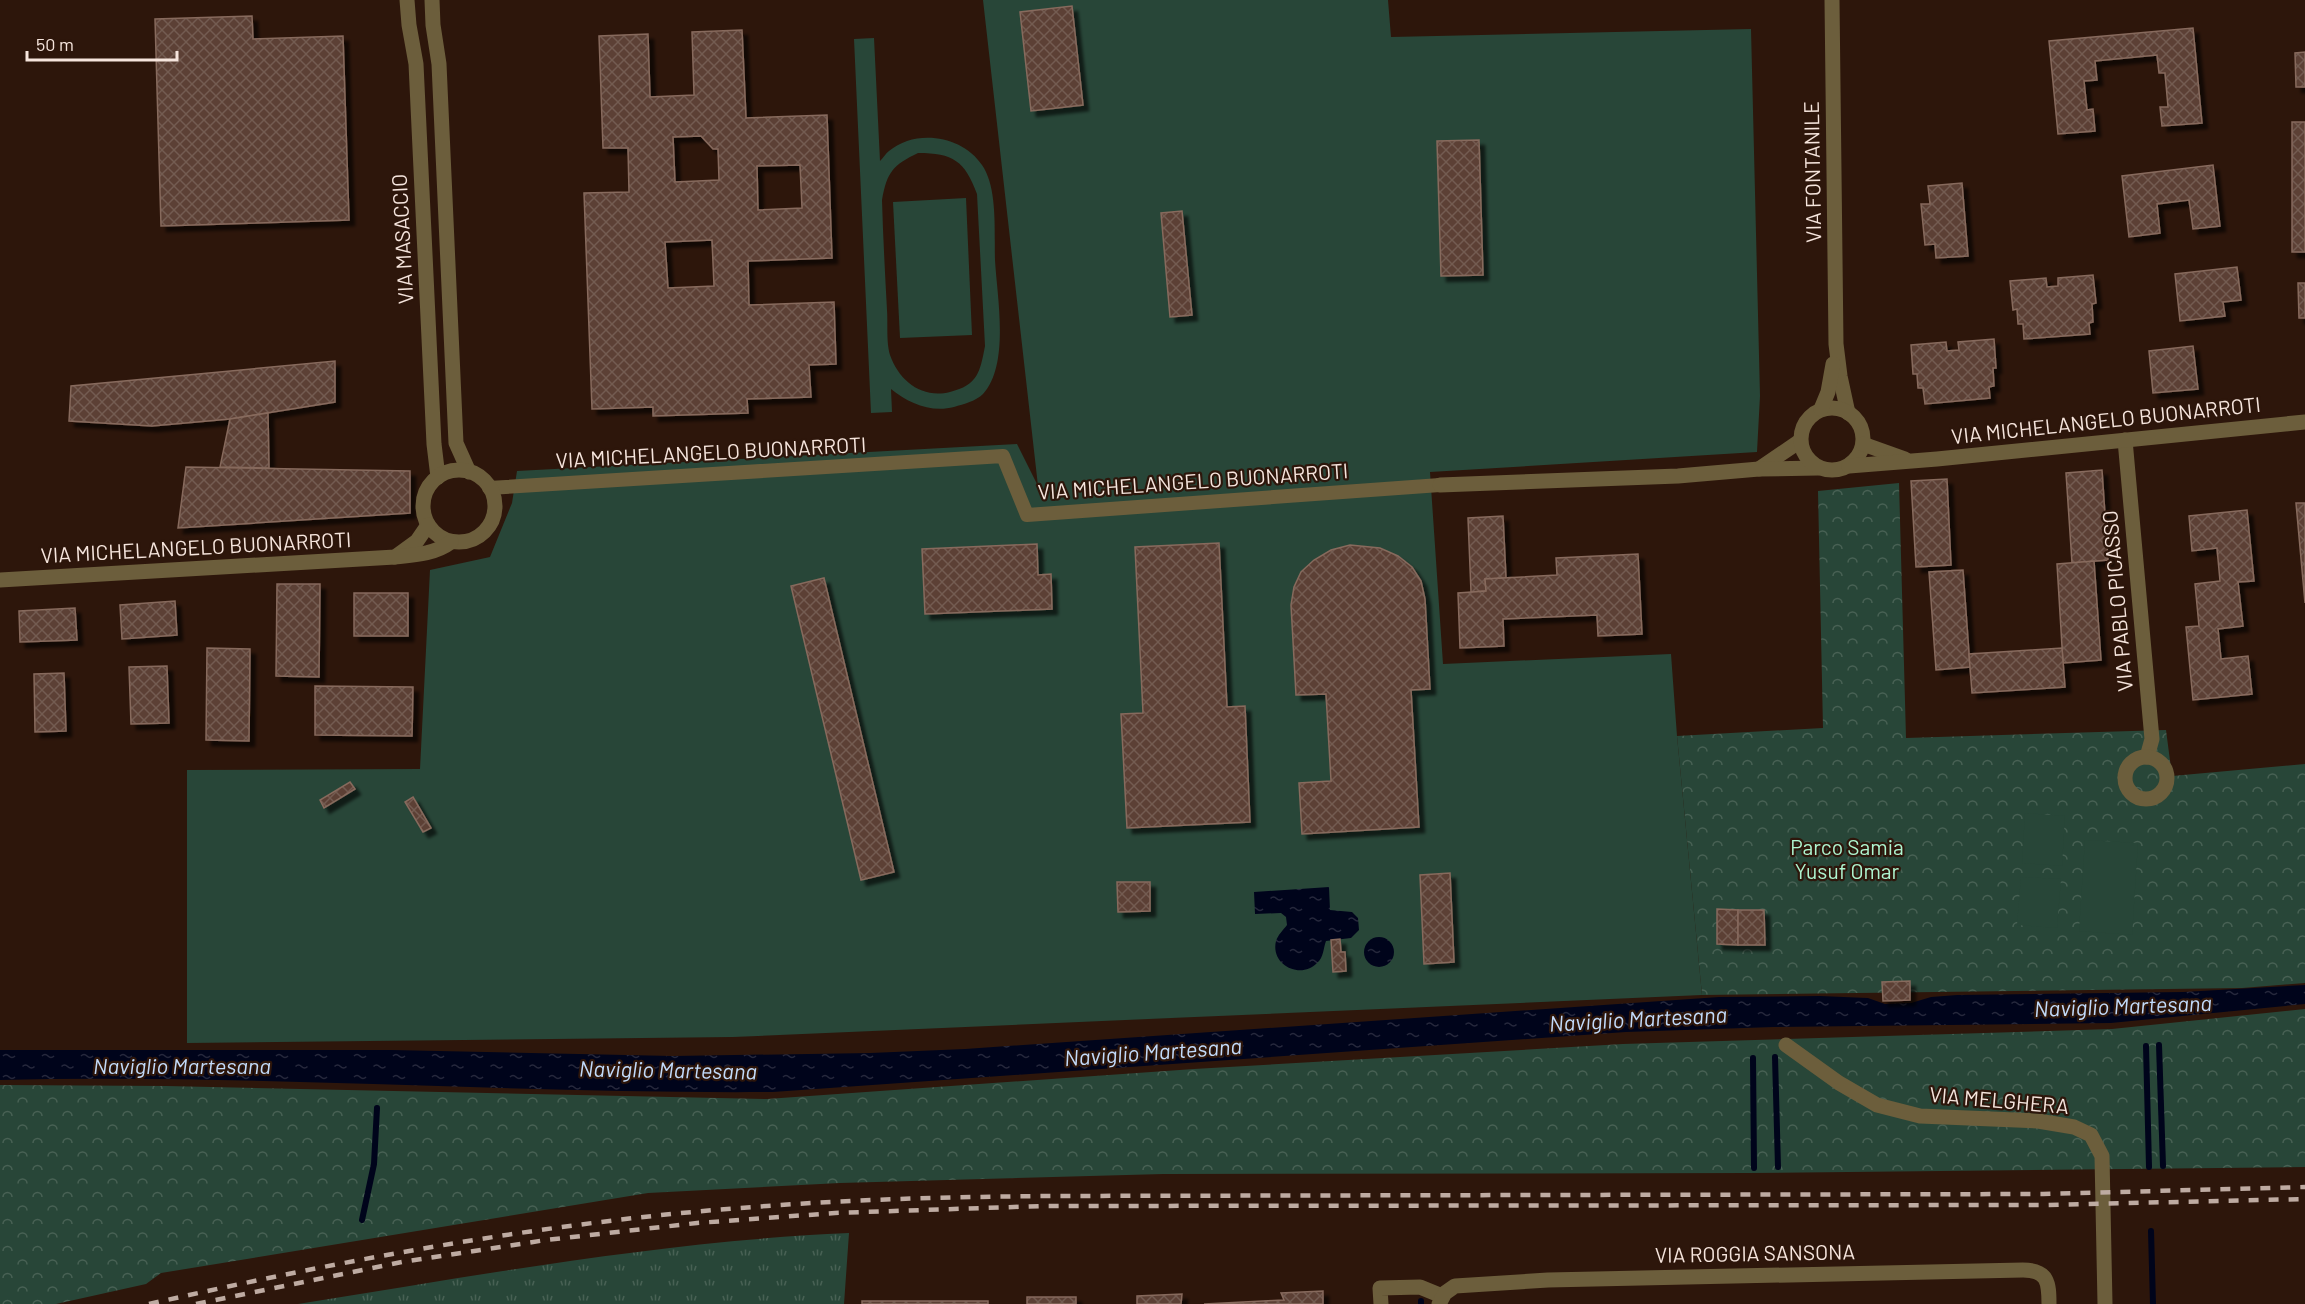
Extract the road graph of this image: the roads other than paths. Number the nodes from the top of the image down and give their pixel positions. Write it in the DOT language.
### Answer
graph roads {
  1 [pos="407,0"];
  2 [pos="432,0"];
  3 [pos="1832,0"];
  4 [pos="1836,344"];
  5 [pos="1821,410"];
  6 [pos="1848,412"];
  7 [pos="2305,422"];
  8 [pos="2125,440"];
  9 [pos="1800,441"];
  10 [pos="1863,444"];
  11 [pos="1911,461"];
  12 [pos="1849,466"];
  13 [pos="1818,468"];
  14 [pos="1759,469"];
  15 [pos="469,472"];
  16 [pos="438,477"];
  17 [pos="1440,485"];
  18 [pos="489,488"];
  19 [pos="428,525"];
  20 [pos="451,542"];
  21 [pos="395,557"];
  22 [pos="0,580"];
  23 [pos="2147,757"];
  24 [pos="1786,1046"];
  25 [pos="1441,1300"];
  26 [pos="1381,1304"];
  27 [pos="2049,1304"];
  28 [pos="2105,1304"];
  1 -- 16 [label="street, VIA MASACCIO"];
  2 -- 15 [label="street, VIA MASACCIO"];
  3 -- 4 [label="street, VIA FONTANILE"];
  4 -- 5 [label="street, VIA FONTANILE"];
  4 -- 6 [label="street, VIA FONTANILE"];
  5 -- 6 [label="street"];
  5 -- 9 [label="street"];
  6 -- 10 [label="street"];
  7 -- 8 [label="street, VIA MICHELANGELO BUONARROTI"];
  8 -- 11 [label="street, VIA MICHELANGELO BUONARROTI"];
  8 -- 23 [label="street, VIA PABLO PICASSO"];
  9 -- 13 [label="street"];
  9 -- 14 [label="street, VIA MICHELANGELO BUONARROTI"];
  10 -- 11 [label="street, VIA MICHELANGELO BUONARROTI"];
  10 -- 12 [label="street"];
  11 -- 12 [label="street, VIA MICHELANGELO BUONARROTI"];
  12 -- 13 [label="street"];
  13 -- 14 [label="street, VIA MICHELANGELO BUONARROTI"];
  14 -- 17 [label="street, VIA MICHELANGELO BUONARROTI"];
  15 -- 16 [label="street"];
  15 -- 18 [label="street, VIA MASACCIO"];
  16 -- 19 [label="street"];
  17 -- 18 [label="street, VIA MICHELANGELO BUONARROTI"];
  18 -- 20 [label="street"];
  19 -- 20 [label="street"];
  19 -- 21 [label="street"];
  20 -- 21 [label="street, VIA MICHELANGELO BUONARROTI"];
  21 -- 22 [label="street, VIA MICHELANGELO BUONARROTI"];
  24 -- 28 [label="street, VIA MELGHERA"];
  25 -- 26 [label="street"];
  25 -- 27 [label="street, VIA ROGGIA SANSONA"];
}
